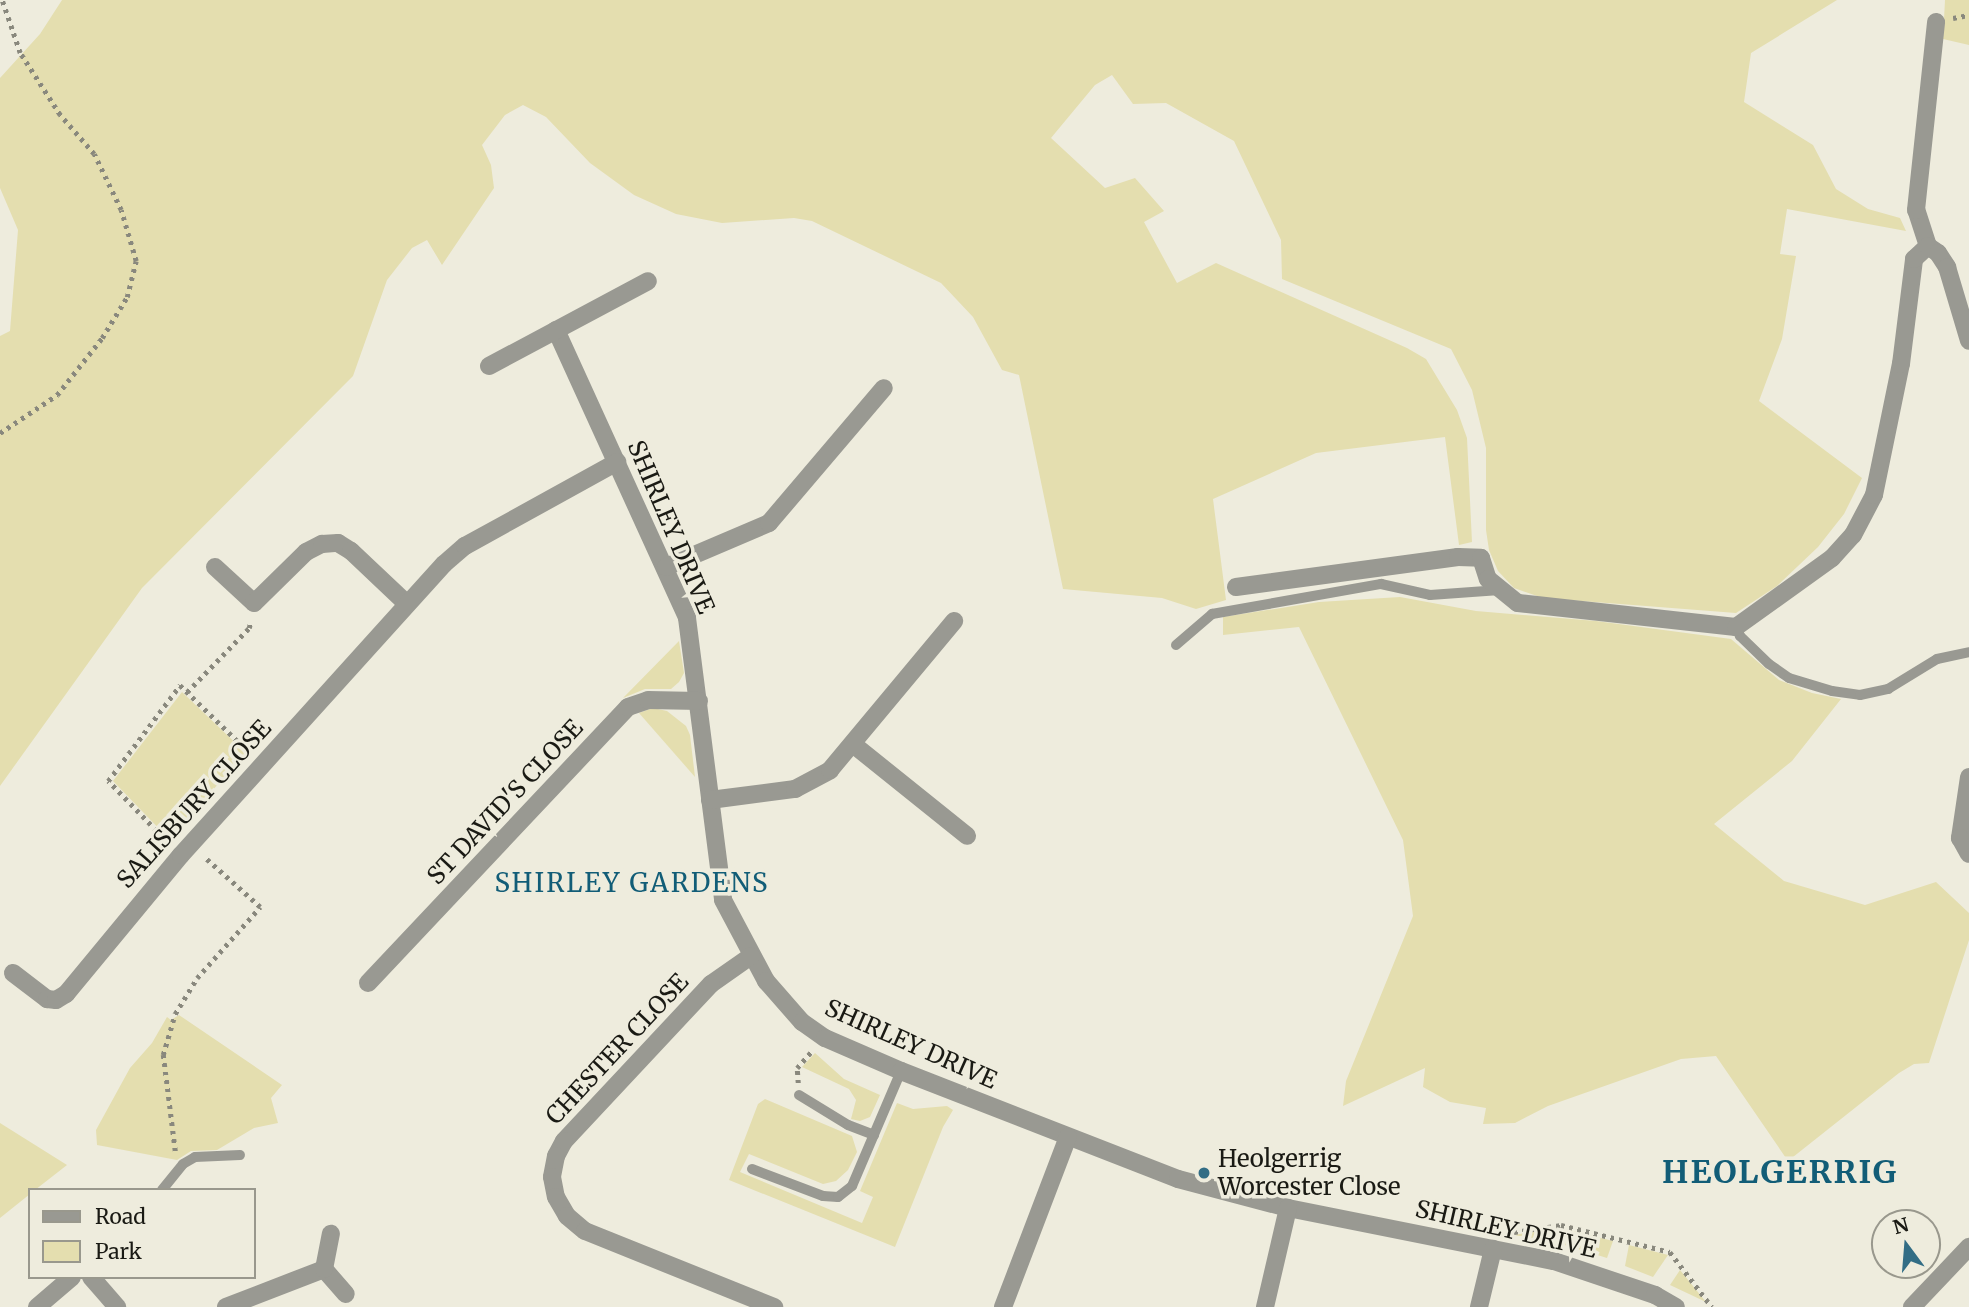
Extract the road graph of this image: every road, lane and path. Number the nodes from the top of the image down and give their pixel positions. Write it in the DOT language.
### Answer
graph roads {
  1 [pos="2,0"];
  2 [pos="1936,22"];
  3 [pos="1928,246"];
  4 [pos="648,281"];
  5 [pos="556,330"];
  6 [pos="1969,341"];
  7 [pos="489,366"];
  8 [pos="884,388"];
  9 [pos="0,433"];
  10 [pos="617,462"];
  11 [pos="215,567"];
  12 [pos="666,567"];
  13 [pos="1236,587"];
  14 [pos="1501,590"];
  15 [pos="407,604"];
  16 [pos="954,621"];
  17 [pos="1736,627"];
  18 [pos="249,628"];
  19 [pos="1176,645"];
  20 [pos="1969,652"];
  21 [pos="187,692"];
  22 [pos="699,701"];
  23 [pos="854,745"];
  24 [pos="252,755"];
  25 [pos="1969,777"];
  26 [pos="710,800"];
  27 [pos="967,836"];
  28 [pos="170,845"];
  29 [pos="191,845"];
  30 [pos="1969,854"];
  31 [pos="751,956"];
  32 [pos="13,972"];
  33 [pos="368,983"];
  34 [pos="813,1050"];
  35 [pos="797,1068"];
  36 [pos="901,1071"];
  37 [pos="799,1094"];
  38 [pos="874,1135"];
  39 [pos="1068,1137"];
  40 [pos="240,1155"];
  41 [pos="174,1157"];
  42 [pos="752,1169"];
  43 [pos="164,1188"];
  44 [pos="1288,1208"];
  45 [pos="1508,1233"];
  46 [pos="331,1234"];
  47 [pos="1969,1247"];
  48 [pos="1493,1249"];
  49 [pos="324,1269"];
  50 [pos="70,1279"];
  51 [pos="93,1279"];
  52 [pos="346,1294"];
  53 [pos="37,1307"];
  54 [pos="117,1307"];
  55 [pos="226,1307"];
  56 [pos="774,1307"];
  57 [pos="1003,1307"];
  58 [pos="1265,1307"];
  59 [pos="1479,1307"];
  60 [pos="1676,1307"];
  61 [pos="1712,1307"];
  62 [pos="1912,1307"];
  1 -- 9 [label="path"];
  2 -- 3 [label="street"];
  3 -- 6 [label="street"];
  3 -- 17 [label="street"];
  4 -- 5 [label="street"];
  5 -- 7 [label="street"];
  5 -- 10 [label="street, SHIRLEY DRIVE"];
  8 -- 12 [label="street"];
  10 -- 12 [label="street, SHIRLEY DRIVE"];
  10 -- 15 [label="street, SALISBURY CLOSE"];
  11 -- 15 [label="street"];
  12 -- 22 [label="street, SHIRLEY DRIVE"];
  13 -- 14 [label="street"];
  14 -- 17 [label="street"];
  14 -- 19 [label="lane"];
  15 -- 29 [label="street, SALISBURY CLOSE"];
  16 -- 23 [label="street"];
  17 -- 20 [label="lane"];
  18 -- 21 [label="path"];
  22 -- 26 [label="street, SHIRLEY DRIVE"];
  22 -- 33 [label="street, ST DAVID'S CLOSE"];
  23 -- 26 [label="street"];
  23 -- 27 [label="street"];
  24 -- 28 [label="path, SALISBURY CLOSE"];
  25 -- 30 [label="street"];
  26 -- 31 [label="street, SHIRLEY DRIVE"];
  29 -- 32 [label="street, SALISBURY CLOSE"];
  29 -- 41 [label="path"];
  31 -- 36 [label="street, SHIRLEY DRIVE"];
  31 -- 56 [label="street, CHESTER CLOSE"];
  34 -- 35 [label="path"];
  36 -- 38 [label="lane"];
  36 -- 39 [label="street, SHIRLEY DRIVE"];
  37 -- 38 [label="lane"];
  38 -- 42 [label="lane"];
  39 -- 44 [label="street, SHIRLEY DRIVE"];
  39 -- 57 [label="street"];
  40 -- 43 [label="lane"];
  44 -- 48 [label="street, SHIRLEY DRIVE"];
  44 -- 58 [label="street"];
  45 -- 61 [label="path"];
  46 -- 49 [label="street"];
  47 -- 62 [label="street"];
  48 -- 59 [label="street"];
  48 -- 60 [label="street, SHIRLEY DRIVE"];
  49 -- 52 [label="street"];
  49 -- 55 [label="street"];
  50 -- 53 [label="street"];
  51 -- 54 [label="street"];
}
